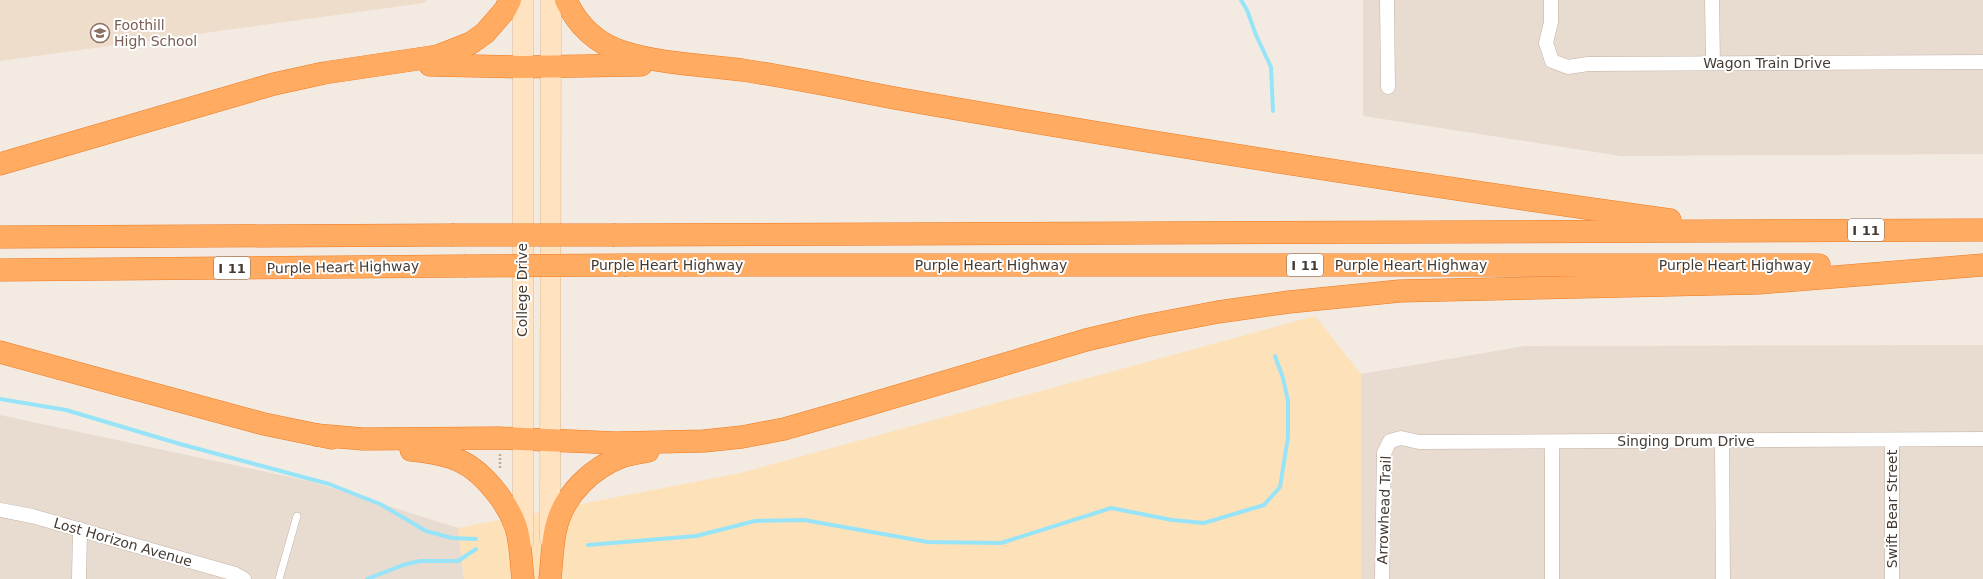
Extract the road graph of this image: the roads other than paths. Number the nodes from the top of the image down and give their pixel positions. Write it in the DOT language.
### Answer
graph roads {
  1 [pos="510,0"];
  2 [pos="523,0"];
  3 [pos="551,0"];
  4 [pos="566,0"];
  5 [pos="1387,0"];
  6 [pos="1551,0"];
  7 [pos="1712,0"];
  8 [pos="1983,62"];
  9 [pos="1712,63"];
  10 [pos="698,65"];
  11 [pos="550,66"];
  12 [pos="370,67"];
  13 [pos="522,67"];
  14 [pos="1388,87"];
  15 [pos="0,164"];
  16 [pos="1748,230"];
  17 [pos="1983,230"];
  18 [pos="0,237"];
  19 [pos="1983,265"];
  20 [pos="0,270"];
  21 [pos="0,352"];
  22 [pos="317,435"];
  23 [pos="522,439"];
  24 [pos="1983,439"];
  25 [pos="550,440"];
  26 [pos="1892,440"];
  27 [pos="704,441"];
  28 [pos="1390,441"];
  29 [pos="1722,441"];
  30 [pos="1552,442"];
  31 [pos="0,510"];
  32 [pos="297,516"];
  33 [pos="80,529"];
  34 [pos="79,579"];
  35 [pos="244,579"];
  36 [pos="279,579"];
  37 [pos="523,579"];
  38 [pos="550,579"];
  39 [pos="1382,579"];
  40 [pos="1552,579"];
  41 [pos="1723,579"];
  42 [pos="1892,579"];
  1 -- 12 [label="highway"];
  2 -- 13 [label="main road, College Drive"];
  3 -- 11 [label="main road, College Drive"];
  4 -- 10 [label="highway"];
  5 -- 14 [label="street"];
  6 -- 9 [label="street, Wagon Train Drive"];
  7 -- 9 [label="street"];
  8 -- 9 [label="street, Wagon Train Drive"];
  10 -- 11 [label="highway"];
  10 -- 16 [label="highway"];
  11 -- 13 [label="highway"];
  11 -- 25 [label="main road, College Drive"];
  12 -- 13 [label="highway"];
  12 -- 15 [label="highway"];
  13 -- 23 [label="main road, College Drive"];
  16 -- 17 [label="highway, I 11"];
  16 -- 18 [label="highway, I 11, bridge"];
  19 -- 20 [label="highway, Purple Heart Highway / I 11, bridge"];
  19 -- 27 [label="highway"];
  21 -- 22 [label="highway"];
  22 -- 23 [label="highway"];
  22 -- 37 [label="highway"];
  23 -- 25 [label="highway"];
  23 -- 37 [label="main road, College Drive"];
  24 -- 26 [label="street, Singing Drum Drive"];
  25 -- 27 [label="highway"];
  25 -- 38 [label="main road, College Drive"];
  26 -- 29 [label="street, Singing Drum Drive"];
  26 -- 42 [label="street, Swift Bear Street"];
  27 -- 38 [label="highway"];
  28 -- 30 [label="street, Singing Drum Drive"];
  28 -- 39 [label="street, Arrowhead Trail"];
  29 -- 30 [label="street, Singing Drum Drive"];
  29 -- 41 [label="street"];
  30 -- 40 [label="street"];
  31 -- 33 [label="street, Lost Horizon Avenue"];
  32 -- 36 [label="lane"];
  33 -- 34 [label="street"];
  33 -- 35 [label="street, Lost Horizon Avenue"];
}
